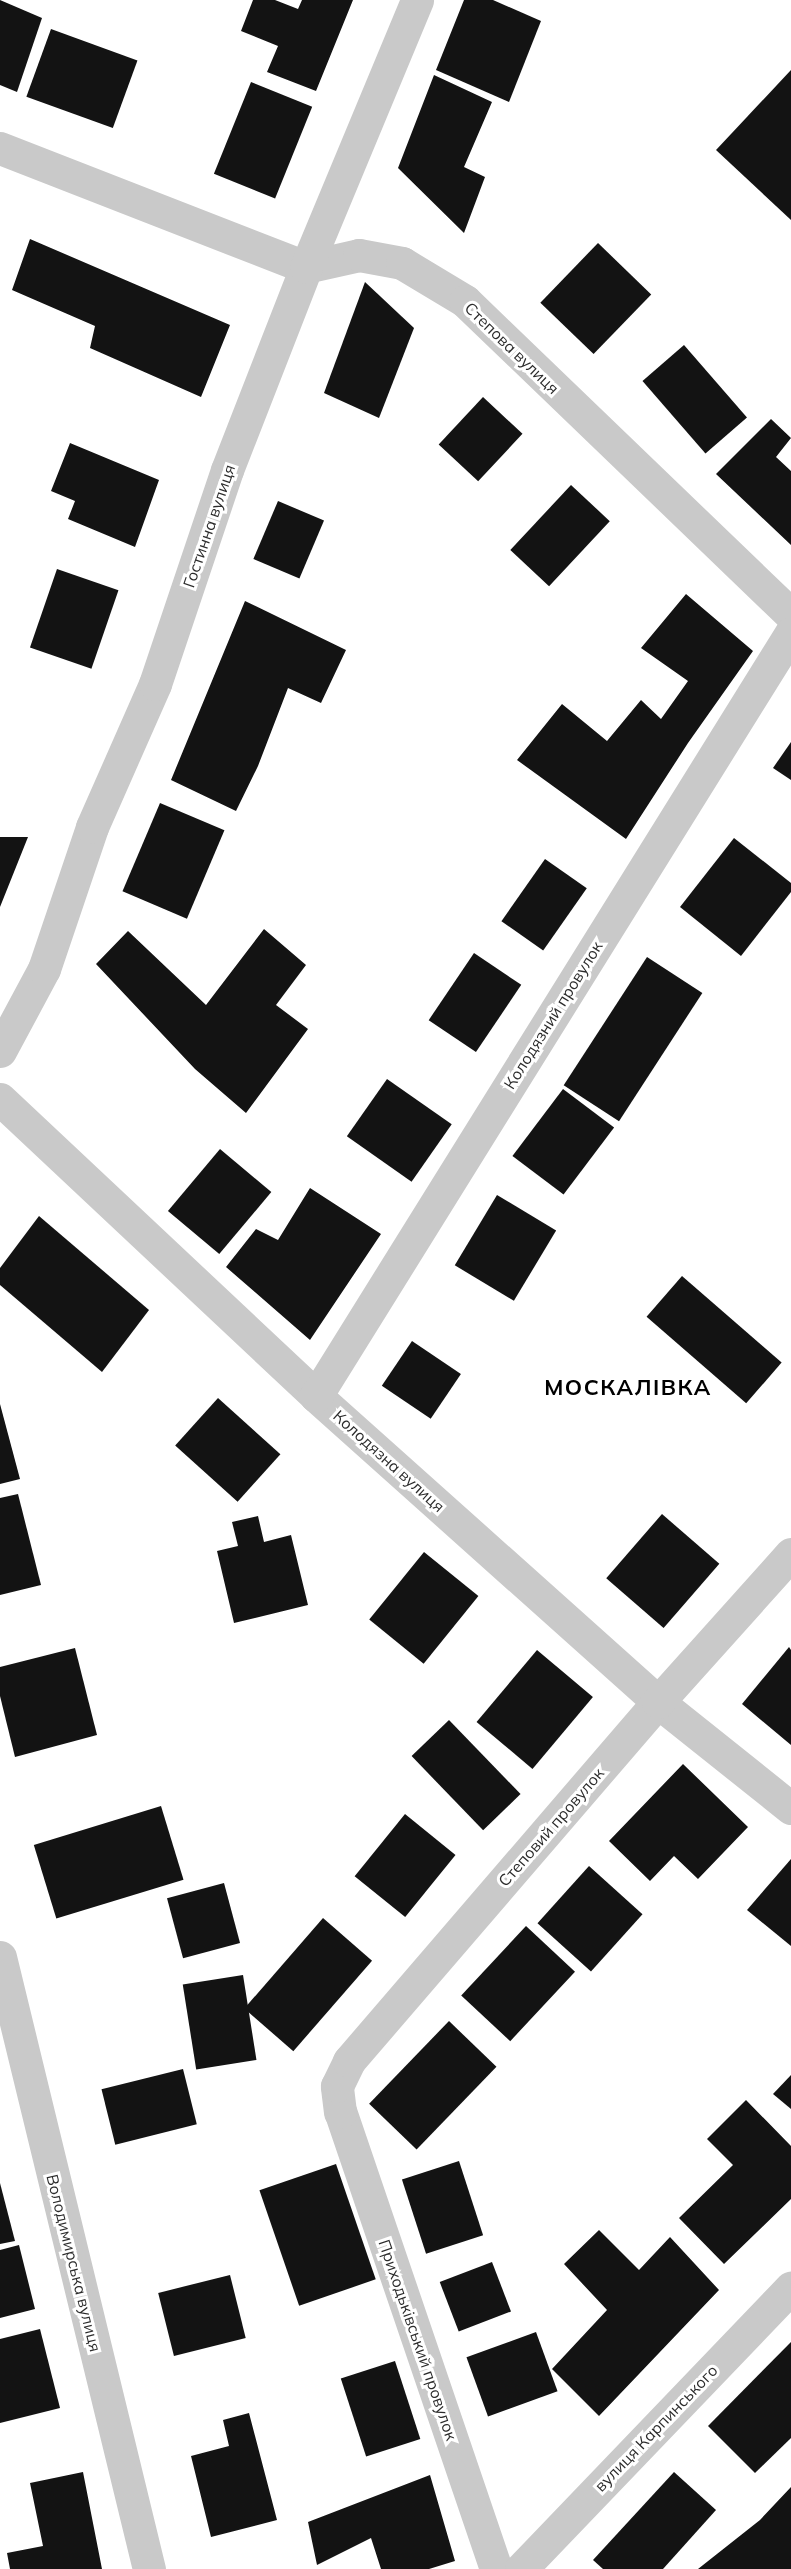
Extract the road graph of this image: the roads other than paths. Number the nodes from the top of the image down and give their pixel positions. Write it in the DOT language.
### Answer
graph roads {
  1 [pos="417,0"];
  2 [pos="0,148"];
  3 [pos="306,267"];
  4 [pos="791,615"];
  5 [pos="791,633"];
  6 [pos="0,1051"];
  7 [pos="0,1100"];
  8 [pos="316,1396"];
  9 [pos="791,1554"];
  10 [pos="658,1702"];
  11 [pos="791,1808"];
  12 [pos="0,1957"];
  13 [pos="340,2112"];
  14 [pos="791,2287"];
  15 [pos="149,2569"];
  16 [pos="496,2569"];
  17 [pos="520,2569"];
  1 -- 3 [label="street, Гостинна вулиця"];
  2 -- 3 [label="street"];
  3 -- 4 [label="street, Степова вулиця"];
  3 -- 6 [label="street, Гостинна вулиця"];
  5 -- 8 [label="street, Колодязний провулок"];
  7 -- 8 [label="street, Колодязна вулиця"];
  8 -- 10 [label="street, Колодязна вулиця"];
  9 -- 10 [label="street, Степовий провулок"];
  10 -- 11 [label="street, Колодязна вулиця"];
  10 -- 13 [label="street, Степовий провулок"];
  12 -- 15 [label="street, Володимирська вулиця"];
  13 -- 16 [label="street, Приходьківський провулок"];
  14 -- 17 [label="street, вулиця Карпинського"];
}
